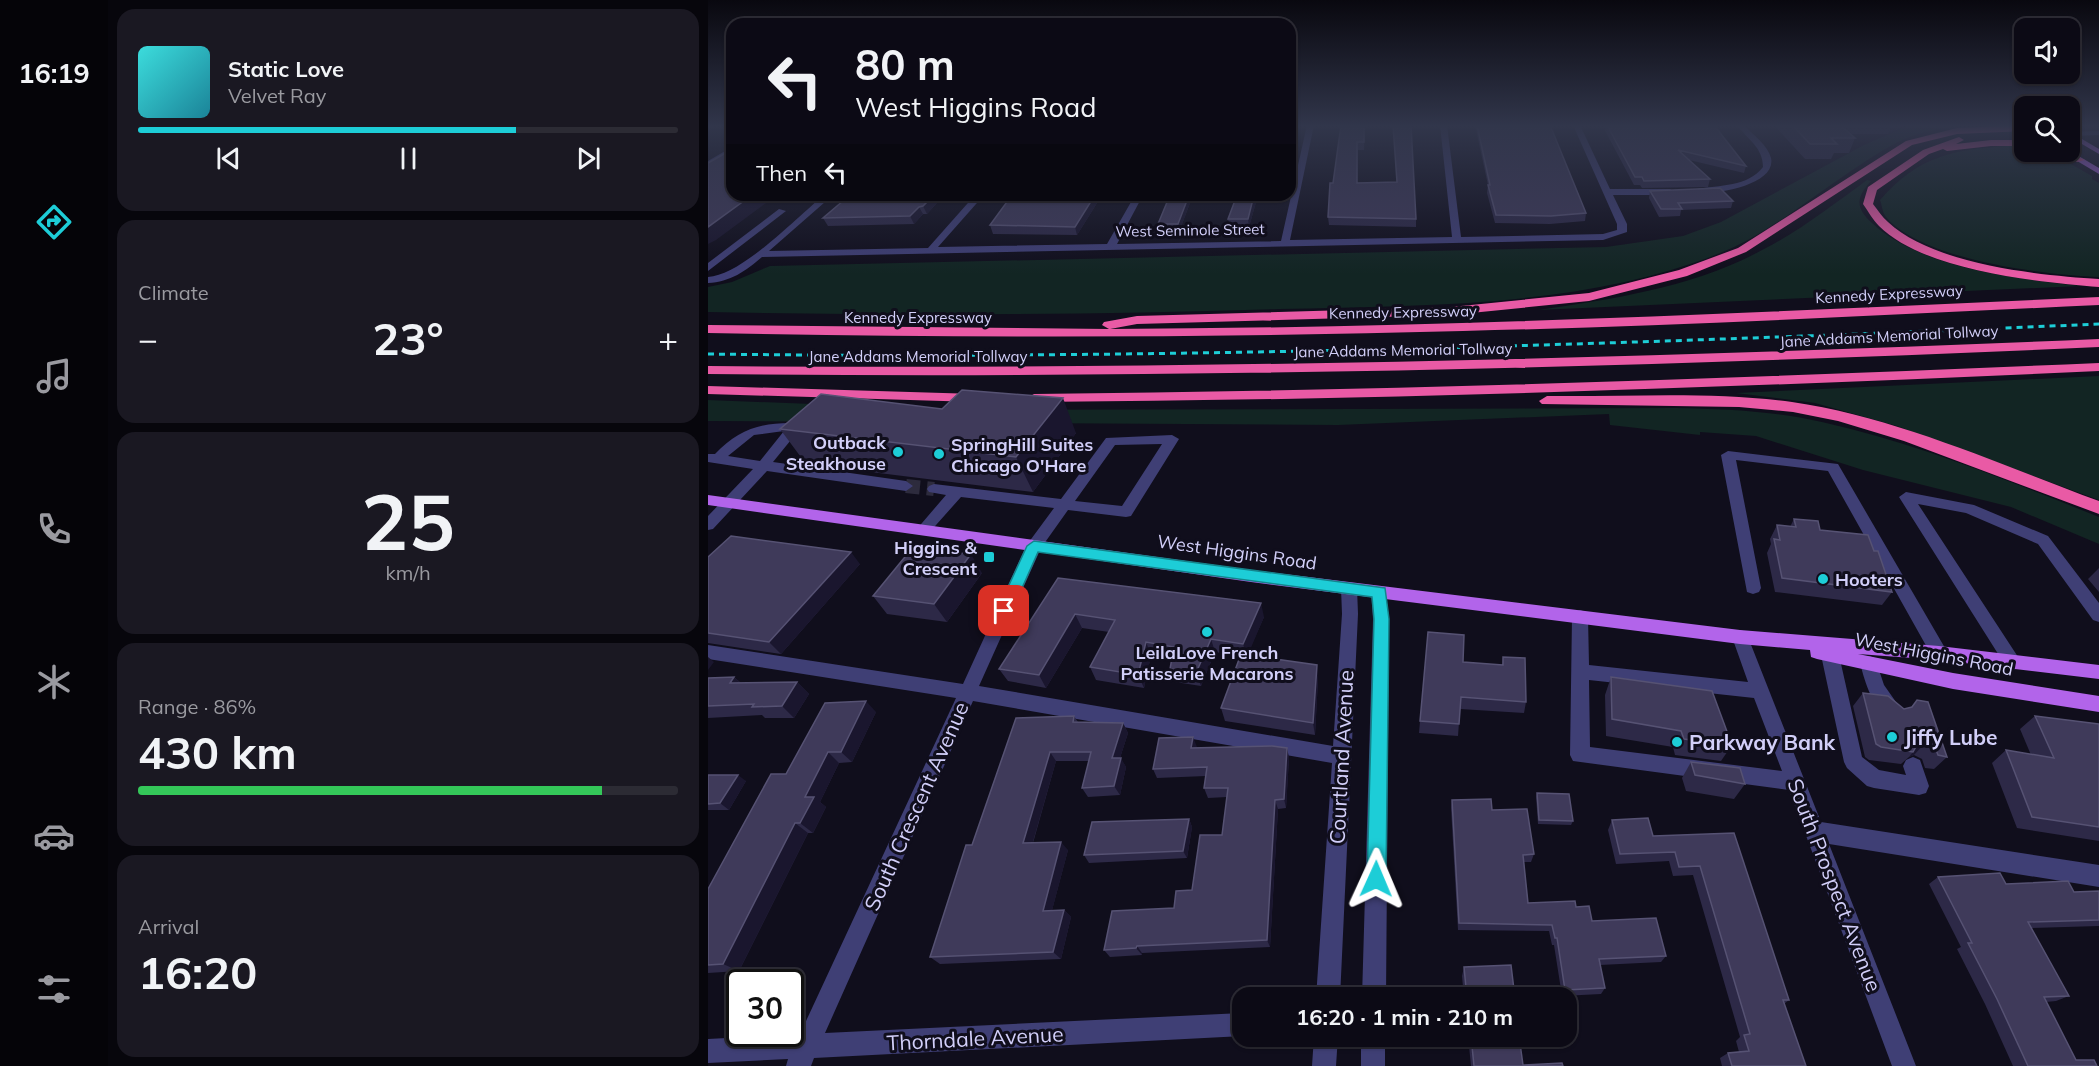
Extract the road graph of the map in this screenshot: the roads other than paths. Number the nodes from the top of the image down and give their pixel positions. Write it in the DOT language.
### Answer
graph roads {
  1 [pos="1299,175"];
  2 [pos="1449,175"];
  3 [pos="1598,175"];
  4 [pos="1759,175"];
  5 [pos="1859,175"];
  6 [pos="1894,175"];
  7 [pos="1296,191"];
  8 [pos="1606,192"];
  9 [pos="1676,192"];
  10 [pos="1688,192"];
  11 [pos="821,201"];
  12 [pos="975,201"];
  13 [pos="1136,201"];
  14 [pos="1294,201"];
  15 [pos="782,211"];
  16 [pos="1457,240"];
  17 [pos="1285,243"];
  18 [pos="1111,246"];
  19 [pos="931,250"];
  20 [pos="758,254"];
  21 [pos="708,268"];
  22 [pos="708,280"];
  23 [pos="2099,283"];
  24 [pos="2099,301"];
  25 [pos="708,330"];
  26 [pos="1057,334"];
  27 [pos="2099,343"];
  28 [pos="2099,367"];
  29 [pos="708,370"];
  30 [pos="708,390"];
  31 [pos="1423,392"];
  32 [pos="994,398"];
  33 [pos="1017,398"];
  34 [pos="713,459"];
  35 [pos="762,467"];
  36 [pos="906,486"];
  37 [pos="934,489"];
  38 [pos="957,492"];
  39 [pos="708,500"];
  40 [pos="728,502"];
  41 [pos="1065,505"];
  42 [pos="2099,508"];
  43 [pos="708,525"];
  44 [pos="923,530"];
  45 [pos="1034,546"];
  46 [pos="1349,588"];
  47 [pos="1753,588"];
  48 [pos="1379,592"];
  49 [pos="2099,615"];
  50 [pos="1580,617"];
  51 [pos="1740,637"];
  52 [pos="1762,640"];
  53 [pos="708,652"];
  54 [pos="1939,653"];
  55 [pos="1830,655"];
  56 [pos="1869,663"];
  57 [pos="2013,663"];
  58 [pos="1580,672"];
  59 [pos="2099,672"];
  60 [pos="1761,691"];
  61 [pos="967,692"];
  62 [pos="2099,704"];
  63 [pos="1894,711"];
  64 [pos="1340,756"];
  65 [pos="1913,766"];
  66 [pos="1796,782"];
  67 [pos="1814,831"];
  68 [pos="2099,876"];
  69 [pos="1329,987"];
  70 [pos="1374,987"];
  71 [pos="1232,1026"];
  72 [pos="1325,1047"];
  73 [pos="1373,1047"];
  74 [pos="708,1051"];
  75 [pos="802,1056"];
  76 [pos="1324,1066"];
  77 [pos="1373,1066"];
  78 [pos="1904,1066"];
  1 -- 7 [label="street"];
  2 -- 16 [label="street"];
  3 -- 8 [label="street"];
  4 -- 10 [label="street"];
  5 -- 26 [label="highway"];
  6 -- 23 [label="highway"];
  8 -- 9 [label="street"];
  8 -- 16 [label="street, West Seminole Street"];
  11 -- 20 [label="street"];
  12 -- 19 [label="street"];
  13 -- 18 [label="street"];
  14 -- 17 [label="street"];
  15 -- 21 [label="street"];
  16 -- 17 [label="street, West Seminole Street"];
  17 -- 18 [label="street, West Seminole Street"];
  18 -- 19 [label="street, West Seminole Street"];
  19 -- 20 [label="street, West Seminole Street"];
  20 -- 22 [label="street"];
  24 -- 26 [label="highway, Kennedy Expressway"];
  25 -- 26 [label="highway, Kennedy Expressway"];
  27 -- 29 [label="highway, Jane Addams Memorial Tollway"];
  28 -- 31 [label="highway"];
  30 -- 32 [label="highway"];
  31 -- 33 [label="highway"];
  31 -- 42 [label="highway"];
  34 -- 35 [label="street"];
  34 -- 35 [label="street"];
  35 -- 36 [label="street"];
  35 -- 40 [label="street"];
  37 -- 38 [label="street"];
  38 -- 41 [label="street"];
  38 -- 44 [label="street"];
  39 -- 40 [label="main road, West Higgins Road"];
  40 -- 43 [label="street"];
  40 -- 44 [label="main road, West Higgins Road"];
  41 -- 41 [label="street, South Crescent Avenue"];
  41 -- 45 [label="street, South Crescent Avenue"];
  44 -- 45 [label="main road, West Higgins Road"];
  45 -- 46 [label="main road, West Higgins Road"];
  45 -- 61 [label="street, South Crescent Avenue"];
  46 -- 48 [label="main road, West Higgins Road"];
  46 -- 64 [label="street, Courtland Avenue"];
  47 -- 54 [label="street"];
  48 -- 50 [label="main road, West Higgins Road"];
  48 -- 70 [label="street, Courtland Avenue"];
  49 -- 57 [label="street"];
  50 -- 51 [label="main road, West Higgins Road"];
  50 -- 58 [label="street"];
  51 -- 52 [label="main road, West Higgins Road"];
  51 -- 60 [label="street, South Prospect Avenue"];
  52 -- 54 [label="main road, West Higgins Road"];
  52 -- 55 [label="main road, West Higgins Road"];
  53 -- 61 [label="street"];
  54 -- 57 [label="main road, West Higgins Road"];
  55 -- 56 [label="main road, West Higgins Road"];
  55 -- 65 [label="street"];
  56 -- 62 [label="main road, West Higgins Road"];
  56 -- 63 [label="street"];
  57 -- 59 [label="main road, West Higgins Road"];
  58 -- 60 [label="street"];
  58 -- 66 [label="street"];
  60 -- 66 [label="street, South Prospect Avenue"];
  61 -- 64 [label="street"];
  61 -- 75 [label="street, South Crescent Avenue"];
  64 -- 69 [label="street, Courtland Avenue"];
  66 -- 67 [label="street, South Prospect Avenue"];
  67 -- 68 [label="street"];
  67 -- 78 [label="street, South Prospect Avenue"];
  71 -- 75 [label="street, Thorndale Avenue"];
  72 -- 76 [label="street"];
  73 -- 77 [label="street"];
  74 -- 75 [label="street, Thorndale Avenue"];
}
